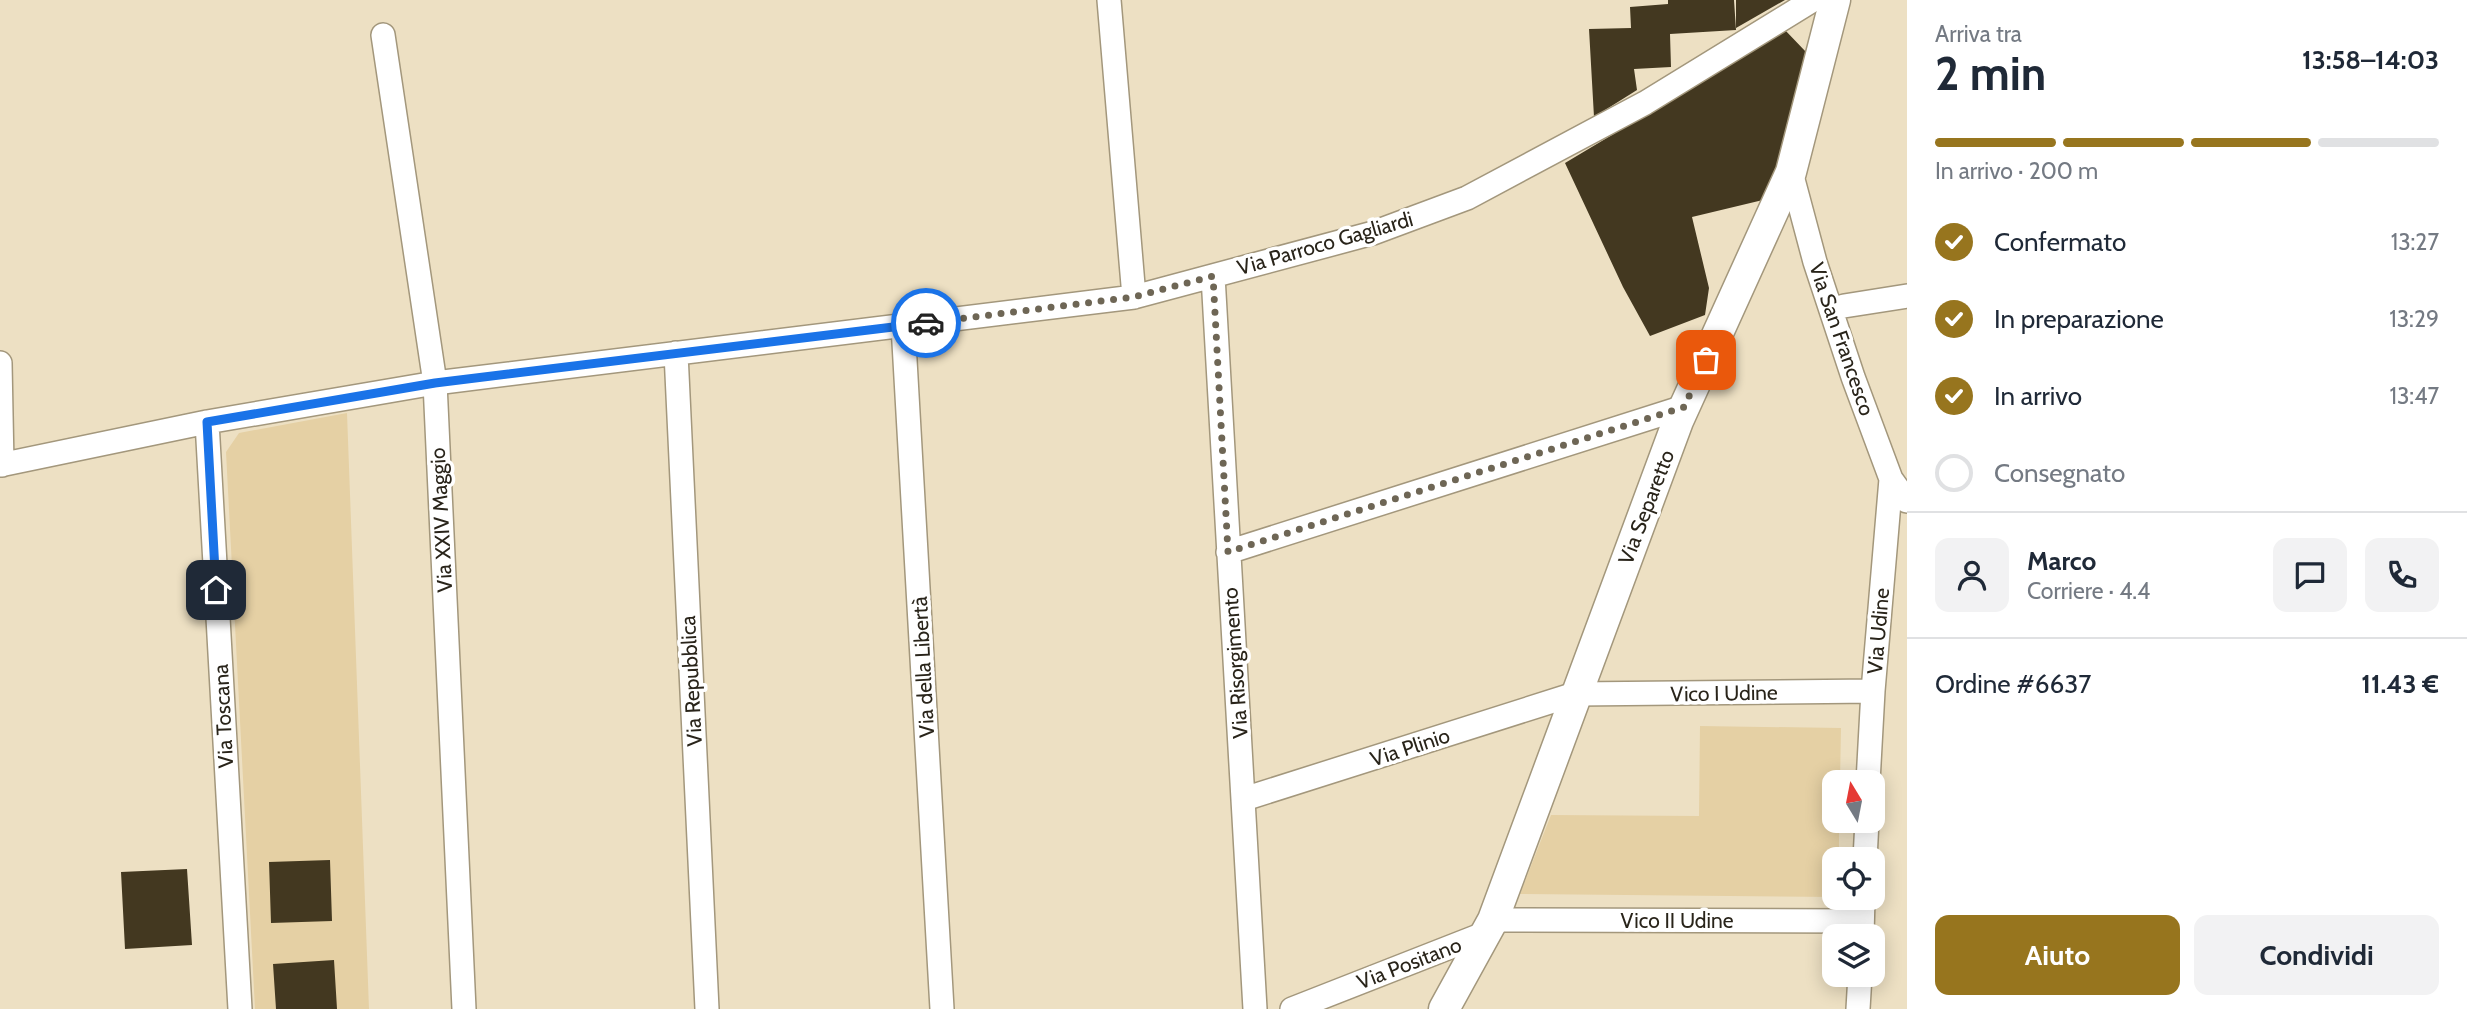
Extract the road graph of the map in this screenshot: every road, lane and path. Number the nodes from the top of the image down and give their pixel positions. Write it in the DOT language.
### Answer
graph roads {
  1 [pos="1109,0"];
  2 [pos="1813,0"];
  3 [pos="1835,0"];
  4 [pos="383,35"];
  5 [pos="1791,172"];
  6 [pos="1213,276"];
  7 [pos="1907,296"];
  8 [pos="1134,297"];
  9 [pos="1844,306"];
  10 [pos="903,325"];
  11 [pos="676,353"];
  12 [pos="0,363"];
  13 [pos="435,383"];
  14 [pos="1684,407"];
  15 [pos="207,422"];
  16 [pos="1,465"];
  17 [pos="1891,480"];
  18 [pos="1907,500"];
  19 [pos="1228,552"];
  20 [pos="1872,691"];
  21 [pos="1575,694"];
  22 [pos="1869,770"];
  23 [pos="1244,799"];
  24 [pos="1490,926"];
  25 [pos="1822,929"];
  26 [pos="1859,987"];
  27 [pos="240,1009"];
  28 [pos="464,1009"];
  29 [pos="707,1009"];
  30 [pos="942,1009"];
  31 [pos="1255,1009"];
  32 [pos="1292,1009"];
  33 [pos="1444,1009"];
  34 [pos="1858,1009"];
  1 -- 8 [label="street"];
  2 -- 6 [label="street, Via Parroco Gagliardi"];
  3 -- 5 [label="street, Via Separetto"];
  4 -- 13 [label="street, Via XXIV Maggio"];
  5 -- 14 [label="street, Via Separetto"];
  5 -- 17 [label="street, Via San Francesco"];
  6 -- 8 [label="street, Via Parroco Gagliardi"];
  6 -- 19 [label="street, Via Risorgimento"];
  7 -- 9 [label="street"];
  8 -- 10 [label="street, Via Parroco Gagliardi"];
  10 -- 11 [label="street, Via Parroco Gagliardi"];
  10 -- 30 [label="street, Via della Libertà"];
  11 -- 13 [label="street, Via Parroco Gagliardi"];
  11 -- 29 [label="street, Via Repubblica"];
  12 -- 16 [label="street"];
  13 -- 15 [label="street, Via Parroco Gagliardi"];
  13 -- 28 [label="street, Via XXIV Maggio"];
  14 -- 19 [label="street"];
  14 -- 21 [label="street, Via Separetto"];
  15 -- 16 [label="street, Via Parroco Gagliardi"];
  15 -- 27 [label="street, Via Toscana"];
  17 -- 18 [label="street, Via San Francesco"];
  17 -- 20 [label="street, Via Udine"];
  19 -- 23 [label="street, Via Risorgimento"];
  20 -- 21 [label="street, Vico I Udine"];
  20 -- 22 [label="street, Via Udine"];
  21 -- 23 [label="street, Via Plinio"];
  21 -- 24 [label="street, Via Separetto"];
  23 -- 31 [label="street, Via Risorgimento"];
  24 -- 25 [label="street, Vico II Udine"];
  24 -- 32 [label="street, Via Positano"];
  24 -- 33 [label="street, Via Separetto"];
  26 -- 34 [label="street"];
}
